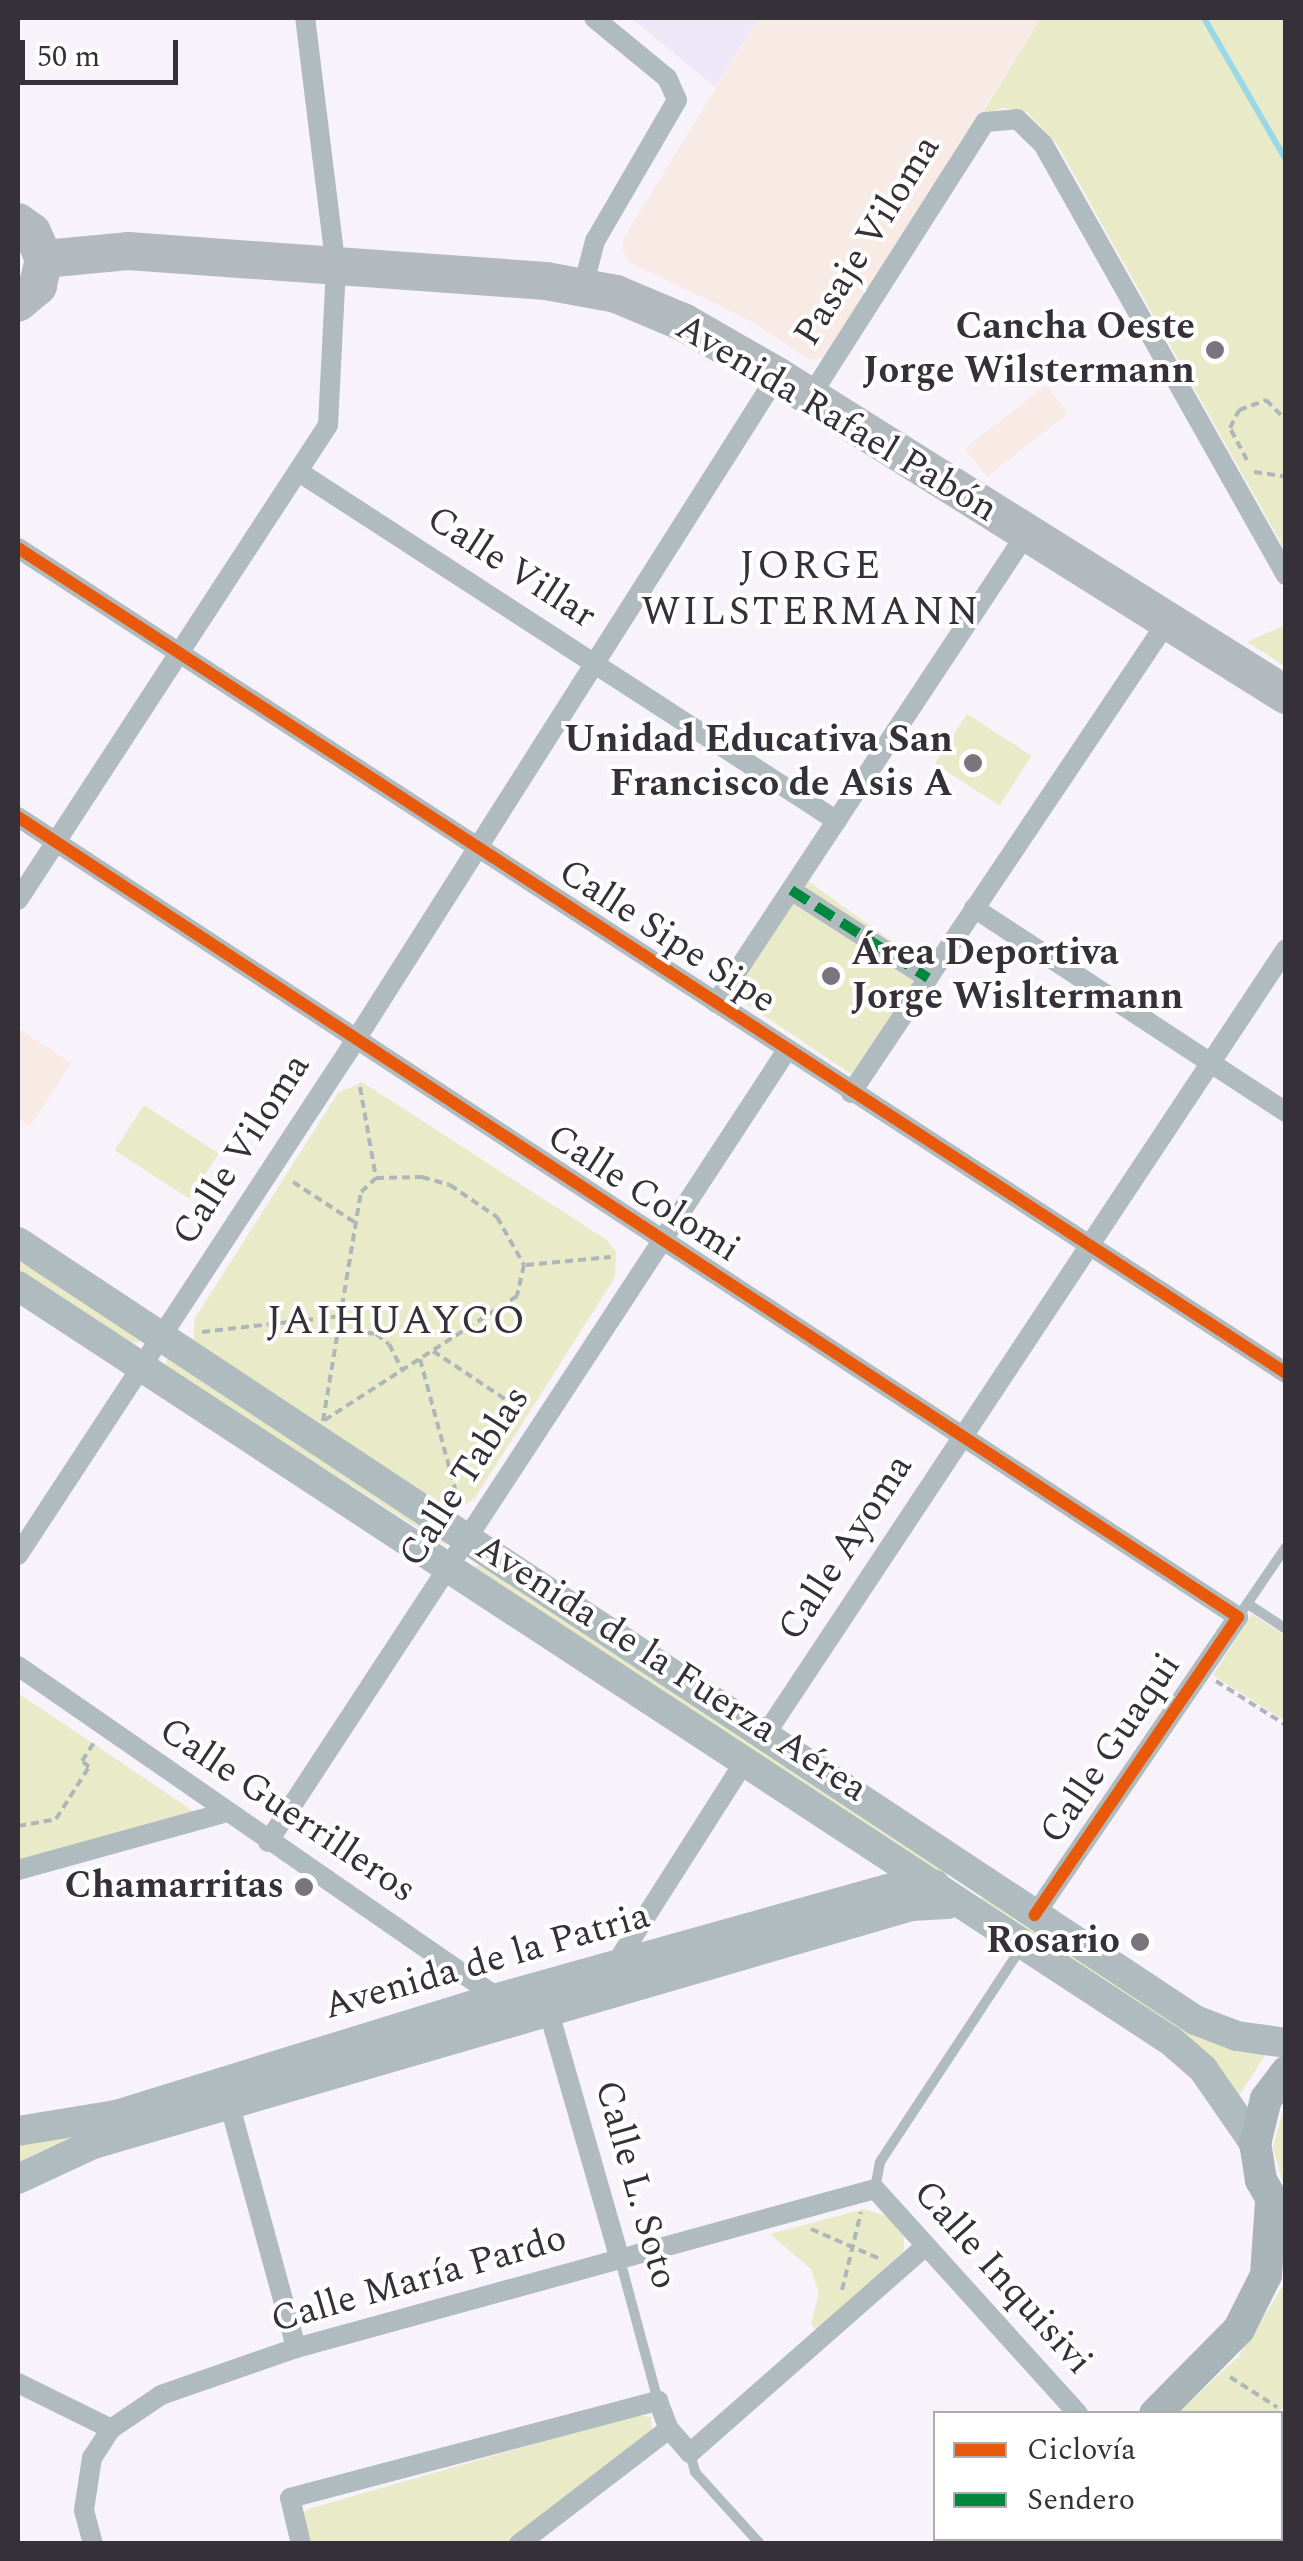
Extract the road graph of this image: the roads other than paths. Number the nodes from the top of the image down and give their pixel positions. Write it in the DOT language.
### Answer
graph roads {
  1 [pos="305,18"];
  2 [pos="594,18"];
  3 [pos="18,222"];
  4 [pos="44,259"];
  5 [pos="336,269"];
  6 [pos="583,287"];
  7 [pos="18,304"];
  8 [pos="777,376"];
  9 [pos="810,397"];
  10 [pos="299,472"];
  11 [pos="1026,534"];
  12 [pos="18,548"];
  13 [pos="1286,575"];
  14 [pos="1167,622"];
  15 [pos="181,654"];
  16 [pos="595,664"];
  17 [pos="1286,695"];
  18 [pos="18,817"];
  19 [pos="837,820"];
  20 [pos="55,842"];
  21 [pos="476,850"];
  22 [pos="791,890"];
  23 [pos="18,900"];
  24 [pos="974,908"];
  25 [pos="1286,949"];
  26 [pos="928,978"];
  27 [pos="716,1002"];
  28 [pos="355,1042"];
  29 [pos="788,1050"];
  30 [pos="1212,1062"];
  31 [pos="851,1092"];
  32 [pos="1286,1112"];
  33 [pos="658,1241"];
  34 [pos="18,1242"];
  35 [pos="1088,1245"];
  36 [pos="18,1286"];
  37 [pos="160,1337"];
  38 [pos="141,1367"];
  39 [pos="1286,1373"];
  40 [pos="962,1436"];
  41 [pos="466,1539"];
  42 [pos="1286,1548"];
  43 [pos="18,1555"];
  44 [pos="447,1570"];
  45 [pos="1243,1611"];
  46 [pos="1286,1629"];
  47 [pos="18,1666"];
  48 [pos="764,1735"];
  49 [pos="743,1764"];
  50 [pos="224,1813"];
  51 [pos="268,1842"];
  52 [pos="869,1846"];
  53 [pos="18,1870"];
  54 [pos="980,1878"];
  55 [pos="870,1894"];
  56 [pos="942,1895"];
  57 [pos="1034,1915"];
  58 [pos="1021,1947"];
  59 [pos="613,1968"];
  60 [pos="546,2000"];
  61 [pos="499,2012"];
  62 [pos="1286,2044"];
  63 [pos="1286,2072"];
  64 [pos="230,2106"];
  65 [pos="18,2131"];
  66 [pos="1255,2144"];
  67 [pos="18,2180"];
  68 [pos="875,2189"];
  69 [pos="1278,2211"];
  70 [pos="926,2246"];
  71 [pos="620,2260"];
  72 [pos="296,2348"];
  73 [pos="18,2383"];
  74 [pos="658,2401"];
  75 [pos="1075,2411"];
  76 [pos="1158,2411"];
  77 [pos="110,2429"];
  78 [pos="669,2429"];
  79 [pos="690,2452"];
  80 [pos="93,2544"];
  81 [pos="300,2544"];
  82 [pos="519,2544"];
  83 [pos="760,2544"];
  1 -- 5 [label="street"];
  2 -- 6 [label="street"];
  3 -- 4 [label="highway"];
  4 -- 5 [label="highway, Avenida Rafael Pabón"];
  4 -- 7 [label="highway"];
  5 -- 6 [label="highway, Avenida Rafael Pabón"];
  5 -- 10 [label="street"];
  6 -- 8 [label="highway, Avenida Rafael Pabón"];
  8 -- 9 [label="highway, Avenida Rafael Pabón"];
  8 -- 16 [label="street, Calle Viloma"];
  9 -- 11 [label="highway, Avenida Rafael Pabón"];
  9 -- 13 [label="street, Pasaje Viloma"];
  10 -- 15 [label="street"];
  10 -- 16 [label="street, Calle Villar"];
  11 -- 14 [label="highway, Avenida Rafael Pabón"];
  11 -- 19 [label="street"];
  12 -- 15 [label="street, Calle Sipe Sipe"];
  14 -- 17 [label="highway, Avenida Rafael Pabón"];
  14 -- 24 [label="street"];
  15 -- 20 [label="street"];
  15 -- 21 [label="street, Calle Sipe Sipe"];
  16 -- 19 [label="street, Calle Villar"];
  16 -- 21 [label="street, Calle Viloma"];
  18 -- 20 [label="street, Calle Colomi"];
  19 -- 22 [label="street"];
  20 -- 23 [label="street"];
  20 -- 28 [label="street, Calle Colomi"];
  21 -- 27 [label="street, Calle Sipe Sipe"];
  21 -- 28 [label="street, Calle Viloma"];
  22 -- 26 [label="street"];
  22 -- 27 [label="street"];
  24 -- 26 [label="street"];
  24 -- 30 [label="street"];
  25 -- 30 [label="street, Calle Ayoma"];
  26 -- 31 [label="street"];
  27 -- 29 [label="street, Calle Sipe Sipe"];
  28 -- 33 [label="street, Calle Colomi"];
  28 -- 37 [label="street, Calle Viloma"];
  29 -- 31 [label="street, Calle Sipe Sipe"];
  29 -- 33 [label="street, Calle Tablas"];
  30 -- 32 [label="street"];
  30 -- 35 [label="street, Calle Ayoma"];
  31 -- 35 [label="street, Calle Sipe Sipe"];
  33 -- 40 [label="street, Calle Colomi"];
  33 -- 41 [label="street, Calle Tablas"];
  34 -- 37 [label="main road, Avenida de la Fuerza Aérea"];
  35 -- 39 [label="street, Calle Sipe Sipe"];
  35 -- 40 [label="street, Calle Ayoma"];
  36 -- 38 [label="main road, Avenida de la Fuerza Aérea"];
  37 -- 38 [label="street, Calle Viloma"];
  37 -- 41 [label="main road, Avenida de la Fuerza Aérea"];
  38 -- 43 [label="street, Calle Viloma"];
  38 -- 44 [label="main road, Avenida de la Fuerza Aérea"];
  40 -- 45 [label="street, Calle Colomi"];
  40 -- 48 [label="street, Calle Ayoma"];
  41 -- 44 [label="street, Calle Tablas"];
  41 -- 48 [label="main road, Avenida de la Fuerza Aérea"];
  42 -- 45 [label="lane, Calle Guaqui"];
  44 -- 49 [label="main road, Avenida de la Fuerza Aérea"];
  44 -- 51 [label="street, Calle Tablas"];
  45 -- 46 [label="lane, Calle Colomi"];
  45 -- 57 [label="street, Calle Guaqui"];
  47 -- 50 [label="street, Calle Guerrilleros"];
  48 -- 54 [label="main road, Avenida de la Fuerza Aérea"];
  49 -- 52 [label="main road, Avenida de la Fuerza Aérea"];
  49 -- 59 [label="street"];
  50 -- 51 [label="street, Calle Guerrilleros"];
  50 -- 53 [label="street"];
  51 -- 61 [label="street, Calle Guerrilleros"];
  52 -- 55 [label="main road"];
  52 -- 56 [label="main road, Avenida de la Fuerza Aérea"];
  54 -- 56 [label="main road, Avenida de la Patria"];
  54 -- 57 [label="main road, Avenida de la Fuerza Aérea"];
  55 -- 56 [label="main road, Avenida de la Patria"];
  55 -- 59 [label="main road, Avenida de la Patria"];
  56 -- 58 [label="main road, Avenida de la Fuerza Aérea"];
  56 -- 60 [label="main road, Avenida de la Patria"];
  57 -- 62 [label="main road, Avenida de la Fuerza Aérea"];
  58 -- 66 [label="main road, Avenida de la Fuerza Aérea"];
  58 -- 68 [label="lane"];
  59 -- 60 [label="main road, Avenida de la Patria"];
  60 -- 61 [label="main road, Avenida de la Patria"];
  60 -- 71 [label="street, Calle L. Soto"];
  61 -- 64 [label="main road, Avenida de la Patria"];
  61 -- 65 [label="main road, Avenida de la Patria"];
  63 -- 66 [label="main road"];
  64 -- 67 [label="main road, Avenida de la Patria"];
  64 -- 72 [label="street"];
  66 -- 69 [label="main road"];
  68 -- 70 [label="street, Calle Inquisivi"];
  68 -- 71 [label="street, Calle María Pardo"];
  69 -- 76 [label="main road"];
  70 -- 75 [label="street, Calle Inquisivi"];
  70 -- 79 [label="street"];
  71 -- 72 [label="street, Calle María Pardo"];
  71 -- 74 [label="lane, Calle L. Soto"];
  72 -- 77 [label="street, Calle María Pardo"];
  73 -- 77 [label="street"];
  74 -- 78 [label="street"];
  74 -- 81 [label="street"];
  77 -- 80 [label="street"];
  78 -- 79 [label="street"];
  78 -- 82 [label="street"];
  79 -- 83 [label="lane"];
}
